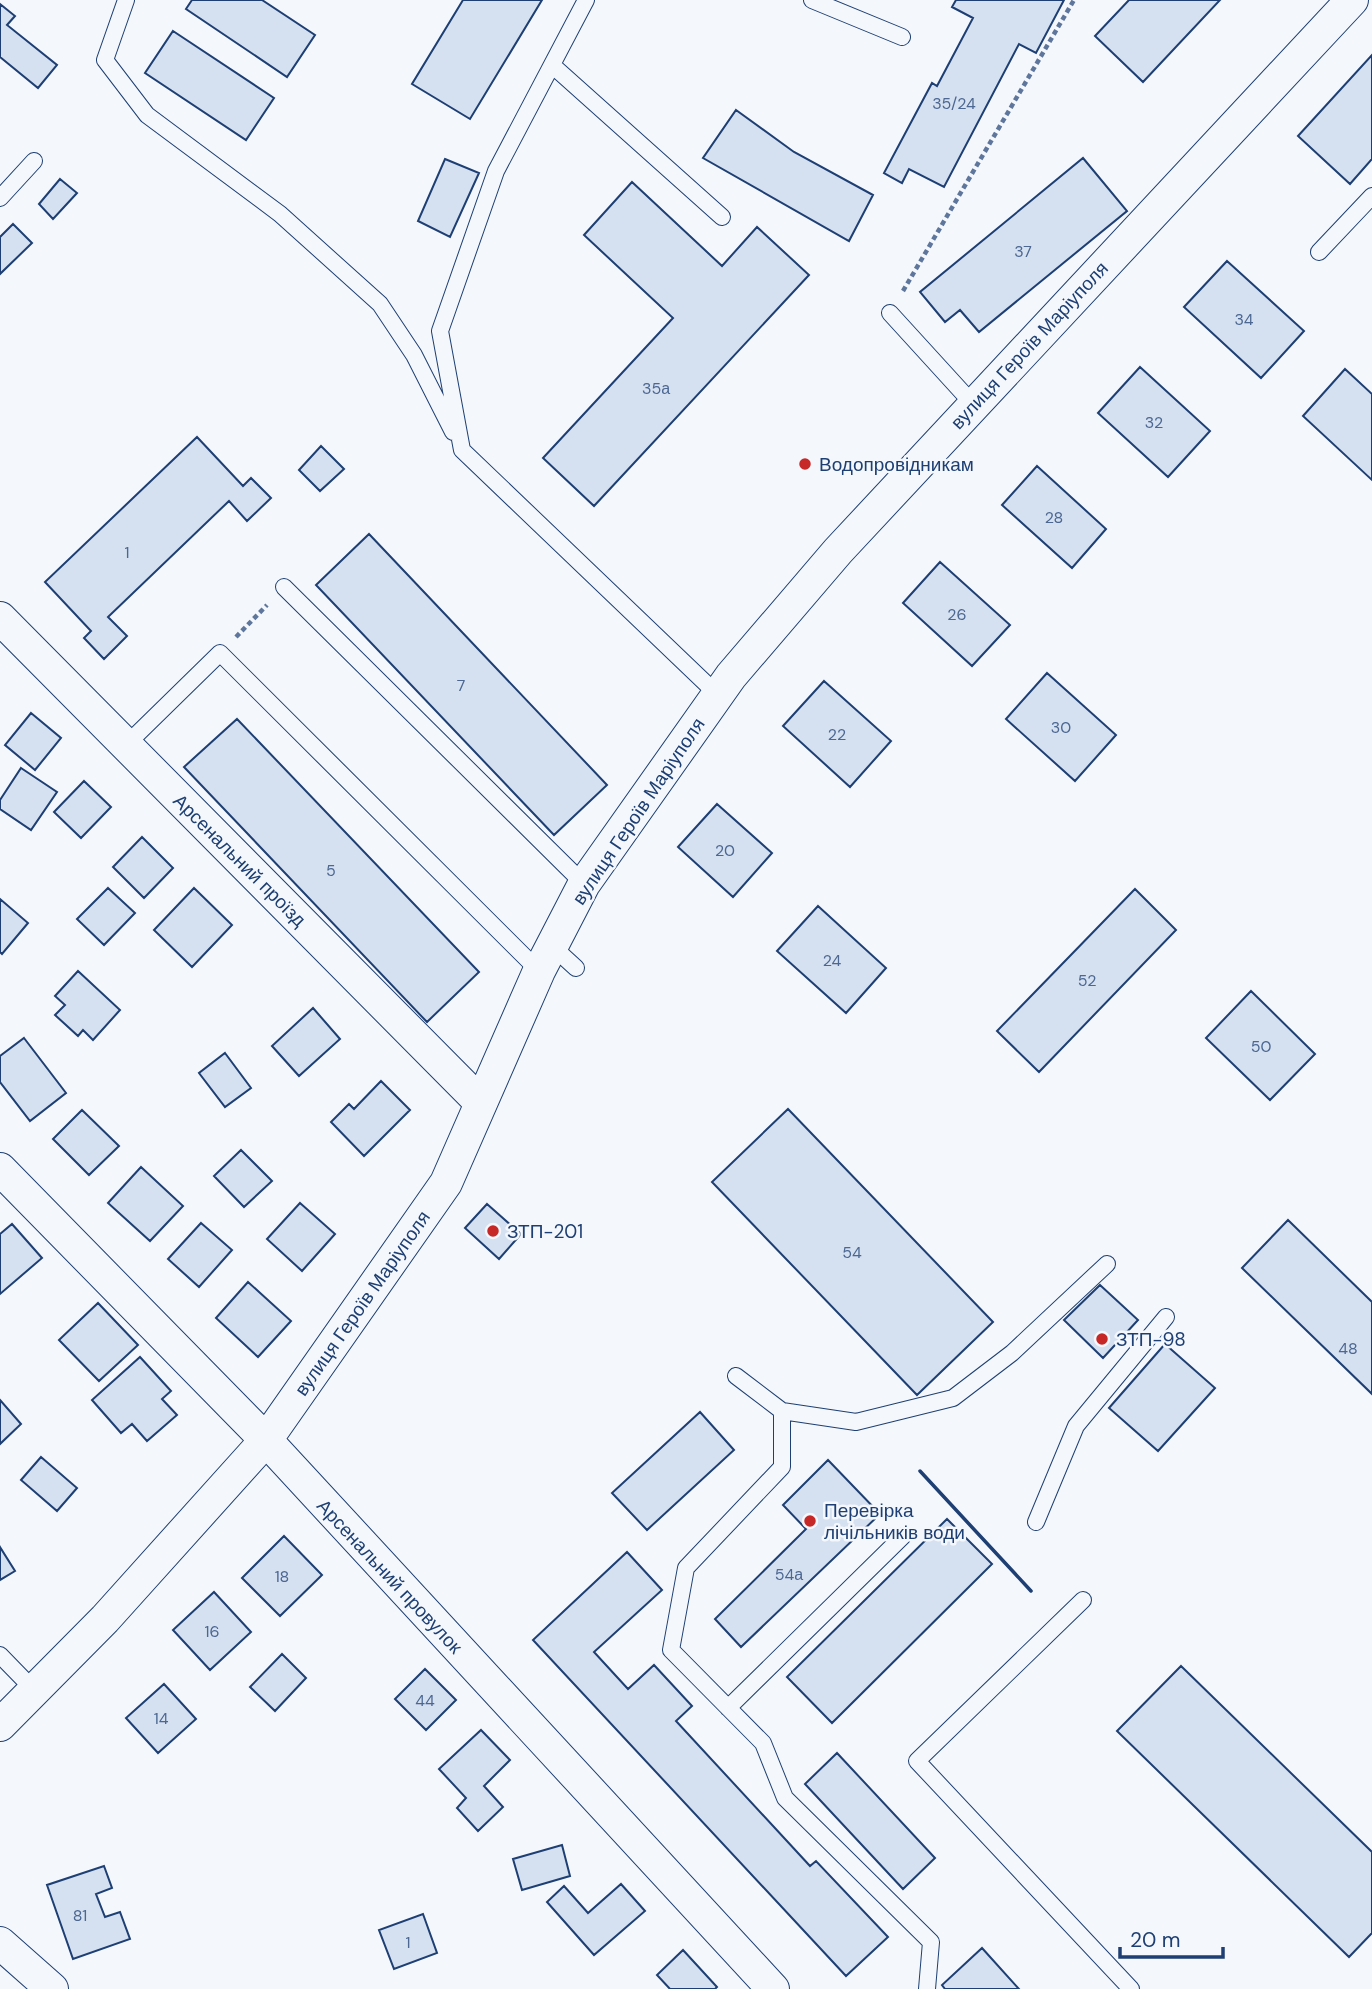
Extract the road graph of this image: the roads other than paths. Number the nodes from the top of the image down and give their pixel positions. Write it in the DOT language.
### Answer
graph roads {
  1 [pos="126,0"];
  2 [pos="586,0"];
  3 [pos="812,0"];
  4 [pos="1352,0"];
  5 [pos="829,4"];
  6 [pos="902,37"];
  7 [pos="552,65"];
  8 [pos="34,161"];
  9 [pos="1372,196"];
  10 [pos="0,198"];
  11 [pos="722,217"];
  12 [pos="1319,252"];
  13 [pos="890,313"];
  14 [pos="973,404"];
  15 [pos="462,450"];
  16 [pos="284,587"];
  17 [pos="0,618"];
  18 [pos="718,695"];
  19 [pos="126,745"];
  20 [pos="584,884"];
  21 [pos="545,958"];
  22 [pos="576,968"];
  23 [pos="480,1101"];
  24 [pos="0,1169"];
  25 [pos="1107,1264"];
  26 [pos="1167,1317"];
  27 [pos="736,1376"];
  28 [pos="782,1411"];
  29 [pos="266,1440"];
  30 [pos="1036,1522"];
  31 [pos="903,1536"];
  32 [pos="1083,1600"];
  33 [pos="0,1656"];
  34 [pos="35,1691"];
  35 [pos="728,1708"];
  36 [pos="0,1725"];
  37 [pos="0,1943"];
  38 [pos="768,1987"];
  39 [pos="52,1988"];
  40 [pos="926,1989"];
  41 [pos="1131,1989"];
  1 -- 15 [label="lane"];
  2 -- 7 [label="lane"];
  3 -- 5 [label="lane"];
  4 -- 14 [label="street, вулиця Героїв Маріуполя"];
  5 -- 6 [label="lane"];
  7 -- 11 [label="lane"];
  7 -- 15 [label="lane"];
  8 -- 10 [label="lane"];
  9 -- 12 [label="lane"];
  13 -- 14 [label="lane"];
  14 -- 18 [label="street, вулиця Героїв Маріуполя"];
  15 -- 18 [label="lane"];
  16 -- 20 [label="lane"];
  17 -- 19 [label="street, Арсенальний проїзд"];
  18 -- 20 [label="street, вулиця Героїв Маріуполя"];
  19 -- 21 [label="lane"];
  19 -- 23 [label="street, Арсенальний проїзд"];
  20 -- 21 [label="street, вулиця Героїв Маріуполя"];
  21 -- 22 [label="lane"];
  21 -- 23 [label="street, вулиця Героїв Маріуполя"];
  23 -- 29 [label="street, вулиця Героїв Маріуполя"];
  24 -- 29 [label="street, Арсенальний провулок"];
  25 -- 28 [label="lane"];
  26 -- 30 [label="lane"];
  27 -- 28 [label="lane"];
  28 -- 35 [label="lane"];
  29 -- 34 [label="street, вулиця Героїв Маріуполя"];
  29 -- 38 [label="street, Арсенальний провулок"];
  31 -- 35 [label="lane"];
  32 -- 41 [label="lane"];
  33 -- 34 [label="lane"];
  34 -- 36 [label="street, вулиця Героїв Маріуполя"];
  35 -- 40 [label="lane"];
  37 -- 39 [label="street"];
}
